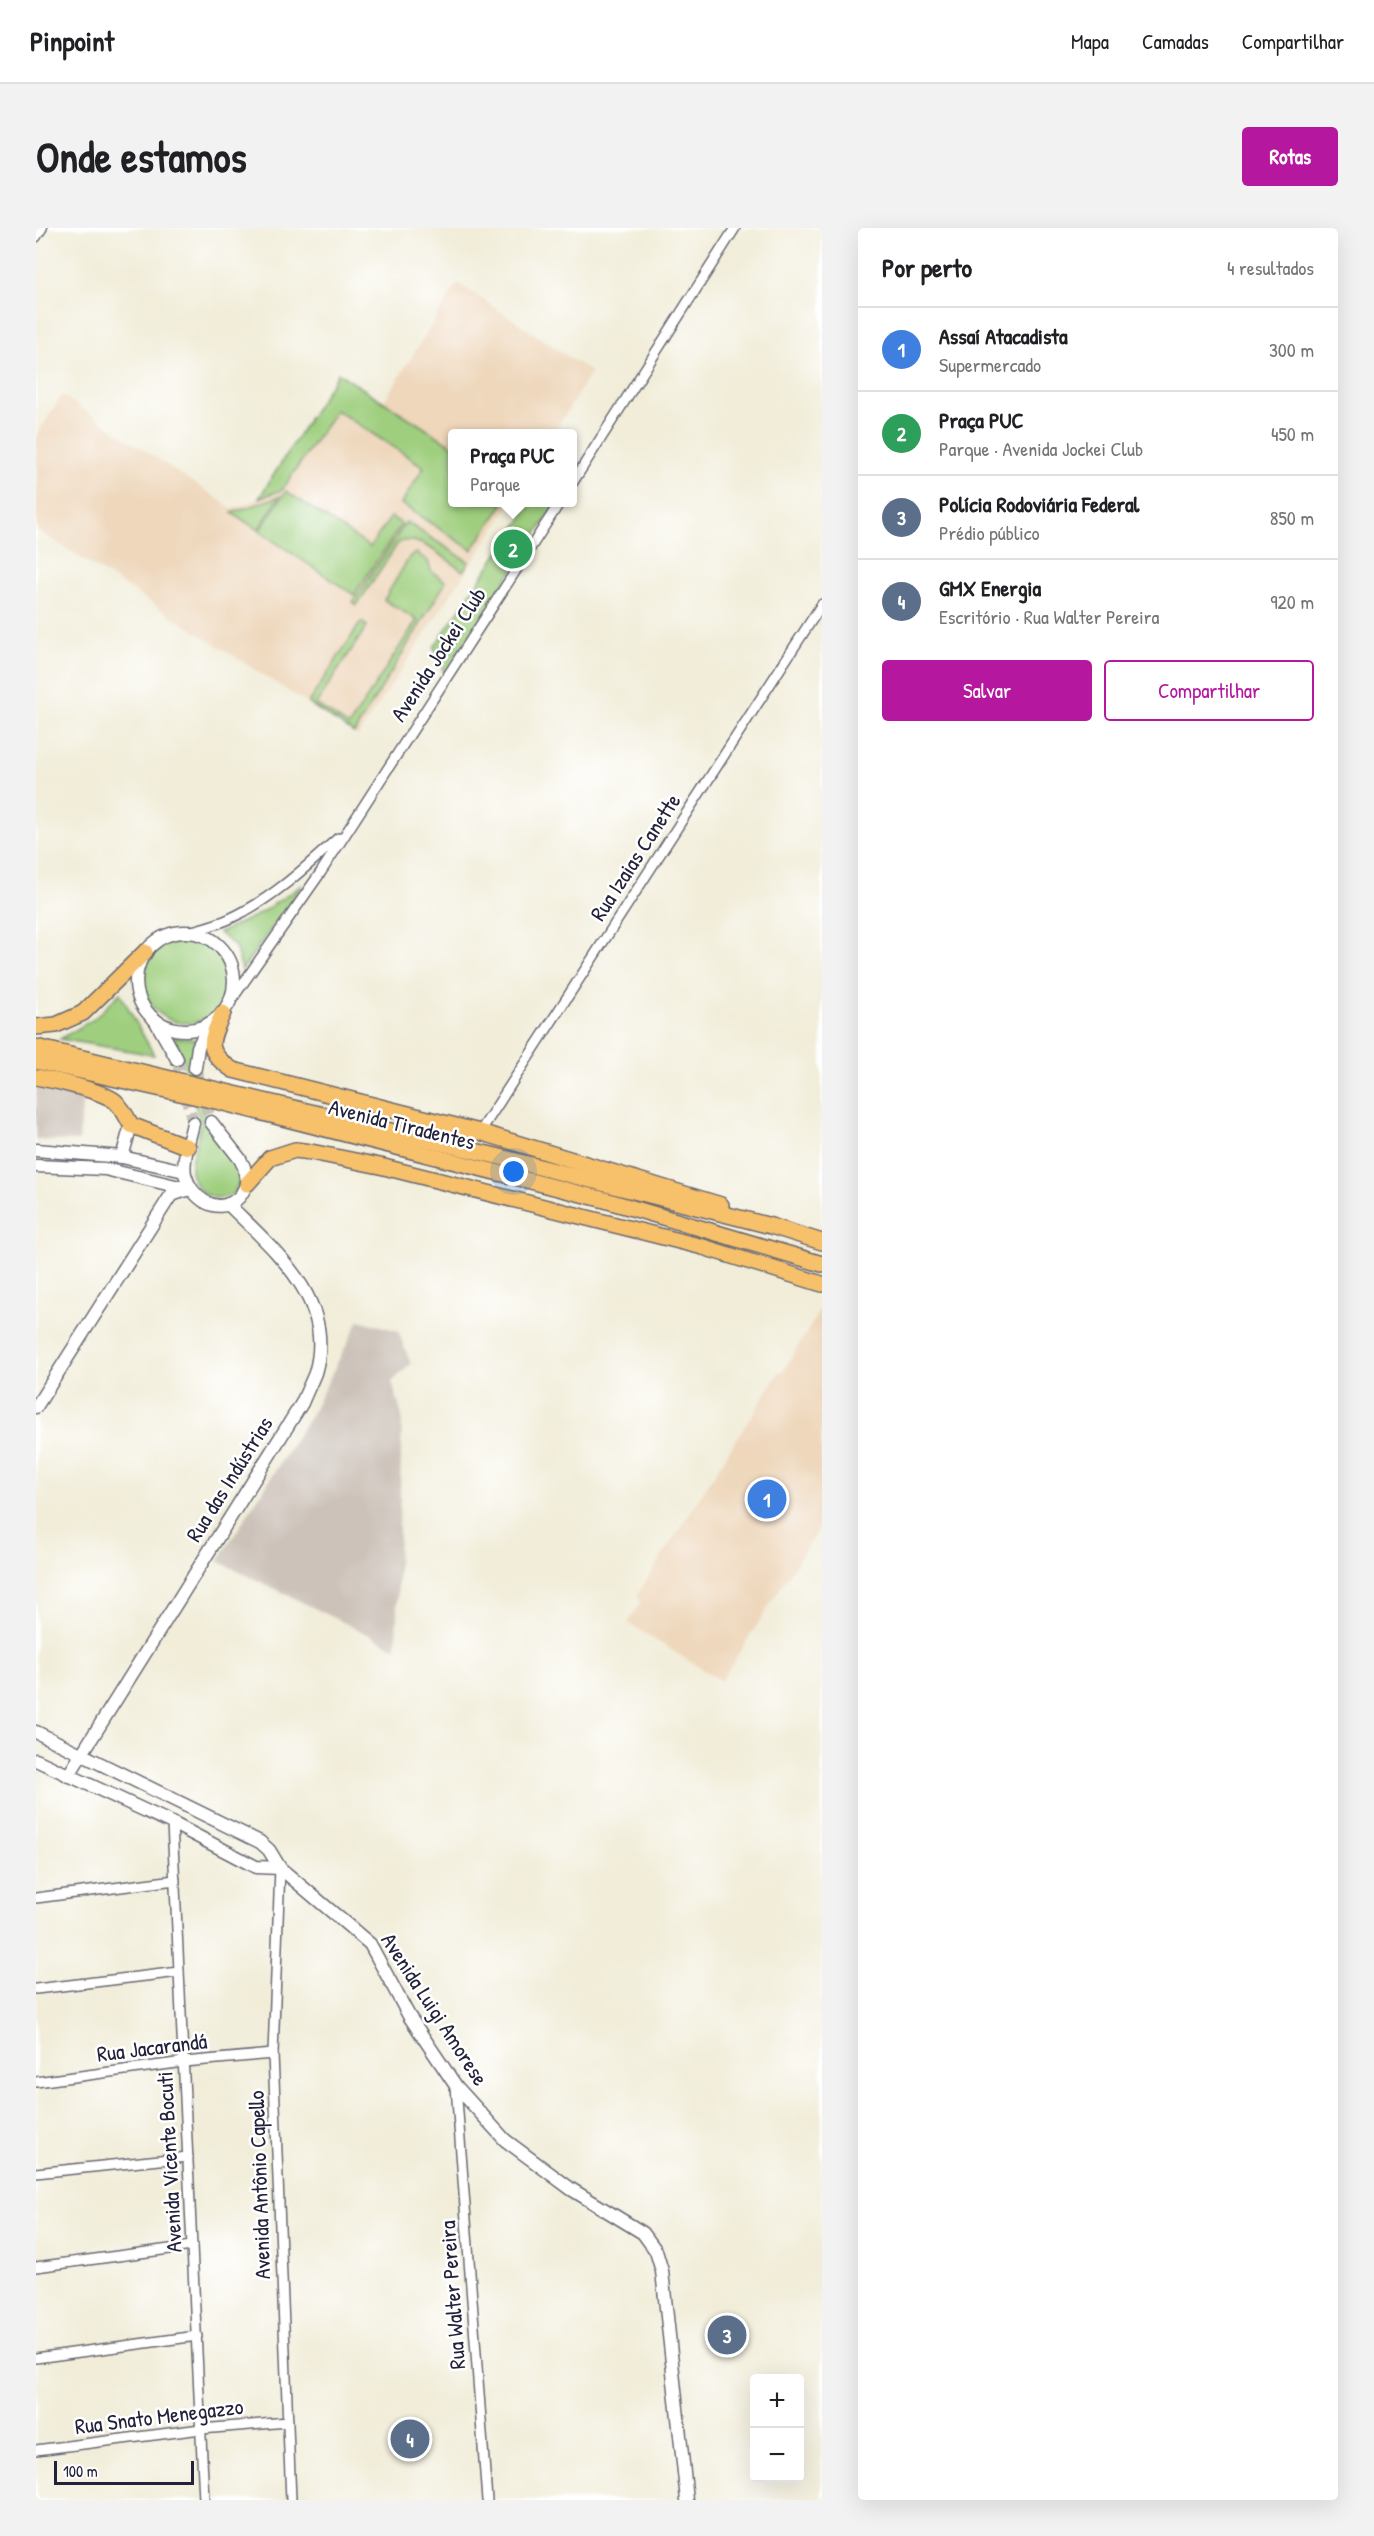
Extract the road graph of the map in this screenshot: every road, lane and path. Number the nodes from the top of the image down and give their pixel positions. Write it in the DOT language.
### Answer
graph roads {
  1 [pos="42,228"];
  2 [pos="735,228"];
  3 [pos="36,237"];
  4 [pos="577,476"];
  5 [pos="557,507"];
  6 [pos="822,604"];
  7 [pos="348,828"];
  8 [pos="189,932"];
  9 [pos="145,952"];
  10 [pos="226,1007"];
  11 [pos="154,1019"];
  12 [pos="210,1023"];
  13 [pos="36,1027"];
  14 [pos="36,1047"];
  15 [pos="177,1059"];
  16 [pos="36,1060"];
  17 [pos="195,1068"];
  18 [pos="36,1077"];
  19 [pos="211,1122"];
  20 [pos="193,1123"];
  21 [pos="131,1125"];
  22 [pos="480,1132"];
  23 [pos="188,1147"];
  24 [pos="36,1150"];
  25 [pos="122,1156"];
  26 [pos="36,1166"];
  27 [pos="184,1172"];
  28 [pos="247,1184"];
  29 [pos="190,1190"];
  30 [pos="605,1200"];
  31 [pos="228,1204"];
  32 [pos="771,1226"];
  33 [pos="822,1242"];
  34 [pos="703,1247"];
  35 [pos="822,1264"];
  36 [pos="822,1284"];
  37 [pos="36,1407"];
  38 [pos="36,1732"];
  39 [pos="82,1753"];
  40 [pos="36,1760"];
  41 [pos="68,1776"];
  42 [pos="172,1823"];
  43 [pos="280,1868"];
  44 [pos="175,1880"];
  45 [pos="36,1898"];
  46 [pos="179,1972"];
  47 [pos="36,1989"];
  48 [pos="273,2054"];
  49 [pos="183,2062"];
  50 [pos="36,2082"];
  51 [pos="456,2086"];
  52 [pos="188,2157"];
  53 [pos="36,2173"];
  54 [pos="192,2246"];
  55 [pos="36,2267"];
  56 [pos="196,2336"];
  57 [pos="36,2358"];
  58 [pos="288,2422"];
  59 [pos="201,2430"];
  60 [pos="36,2450"];
  61 [pos="204,2500"];
  62 [pos="291,2500"];
  63 [pos="487,2500"];
  64 [pos="687,2500"];
  1 -- 3 [label="street"];
  2 -- 4 [label="street"];
  5 -- 7 [label="street, Avenida Jockei Club"];
  6 -- 22 [label="street, Rua Izaias Canette"];
  7 -- 8 [label="street, Avenida Jockei Club"];
  7 -- 10 [label="street, Avenida Jockei Club"];
  8 -- 9 [label="street"];
  8 -- 10 [label="street"];
  9 -- 11 [label="street"];
  9 -- 13 [label="highway"];
  10 -- 12 [label="street"];
  10 -- 22 [label="highway"];
  11 -- 12 [label="street"];
  11 -- 15 [label="street"];
  12 -- 17 [label="street"];
  14 -- 32 [label="highway, Avenida Tiradentes"];
  16 -- 30 [label="highway, Avenida Tiradentes"];
  18 -- 21 [label="highway"];
  19 -- 28 [label="street"];
  20 -- 23 [label="street"];
  21 -- 23 [label="highway"];
  21 -- 25 [label="street"];
  22 -- 32 [label="highway"];
  23 -- 27 [label="street"];
  24 -- 25 [label="street"];
  25 -- 27 [label="street"];
  26 -- 29 [label="street"];
  27 -- 29 [label="street"];
  28 -- 31 [label="street"];
  28 -- 34 [label="highway"];
  29 -- 31 [label="street"];
  29 -- 37 [label="street"];
  30 -- 34 [label="highway"];
  30 -- 35 [label="highway, Avenida Tiradentes"];
  31 -- 39 [label="street, Rua das Indústrias"];
  32 -- 33 [label="highway, Avenida Tiradentes"];
  34 -- 36 [label="highway"];
  38 -- 39 [label="street, Avenida Luigi Amorese"];
  39 -- 41 [label="street, Rua das Indústrias"];
  39 -- 43 [label="street, Avenida Luigi Amorese"];
  40 -- 41 [label="street"];
  41 -- 42 [label="street"];
  42 -- 43 [label="street"];
  42 -- 44 [label="street, Avenida Vicente Bocuti"];
  43 -- 48 [label="street, Avenida Antônio Capello"];
  43 -- 51 [label="street, Avenida Luigi Amorese"];
  44 -- 45 [label="street"];
  44 -- 46 [label="street, Avenida Vicente Bocuti"];
  46 -- 47 [label="street"];
  46 -- 49 [label="street, Avenida Vicente Bocuti"];
  48 -- 49 [label="street, Rua Jacarandá"];
  48 -- 58 [label="street, Avenida Antônio Capello"];
  49 -- 50 [label="street, Rua Jacarandá"];
  49 -- 52 [label="street, Avenida Vicente Bocuti"];
  51 -- 63 [label="street, Rua Walter Pereira"];
  51 -- 64 [label="street, Avenida Luigi Amorese"];
  52 -- 53 [label="street"];
  52 -- 54 [label="street, Avenida Vicente Bocuti"];
  54 -- 55 [label="street"];
  54 -- 56 [label="street, Avenida Vicente Bocuti"];
  56 -- 57 [label="street"];
  56 -- 59 [label="street, Avenida Vicente Bocuti"];
  58 -- 59 [label="street, Rua Snato Menegazzo"];
  58 -- 62 [label="street, Avenida Antônio Capello"];
  59 -- 60 [label="street, Rua Snato Menegazzo"];
  59 -- 61 [label="street, Avenida Vicente Bocuti"];
}
